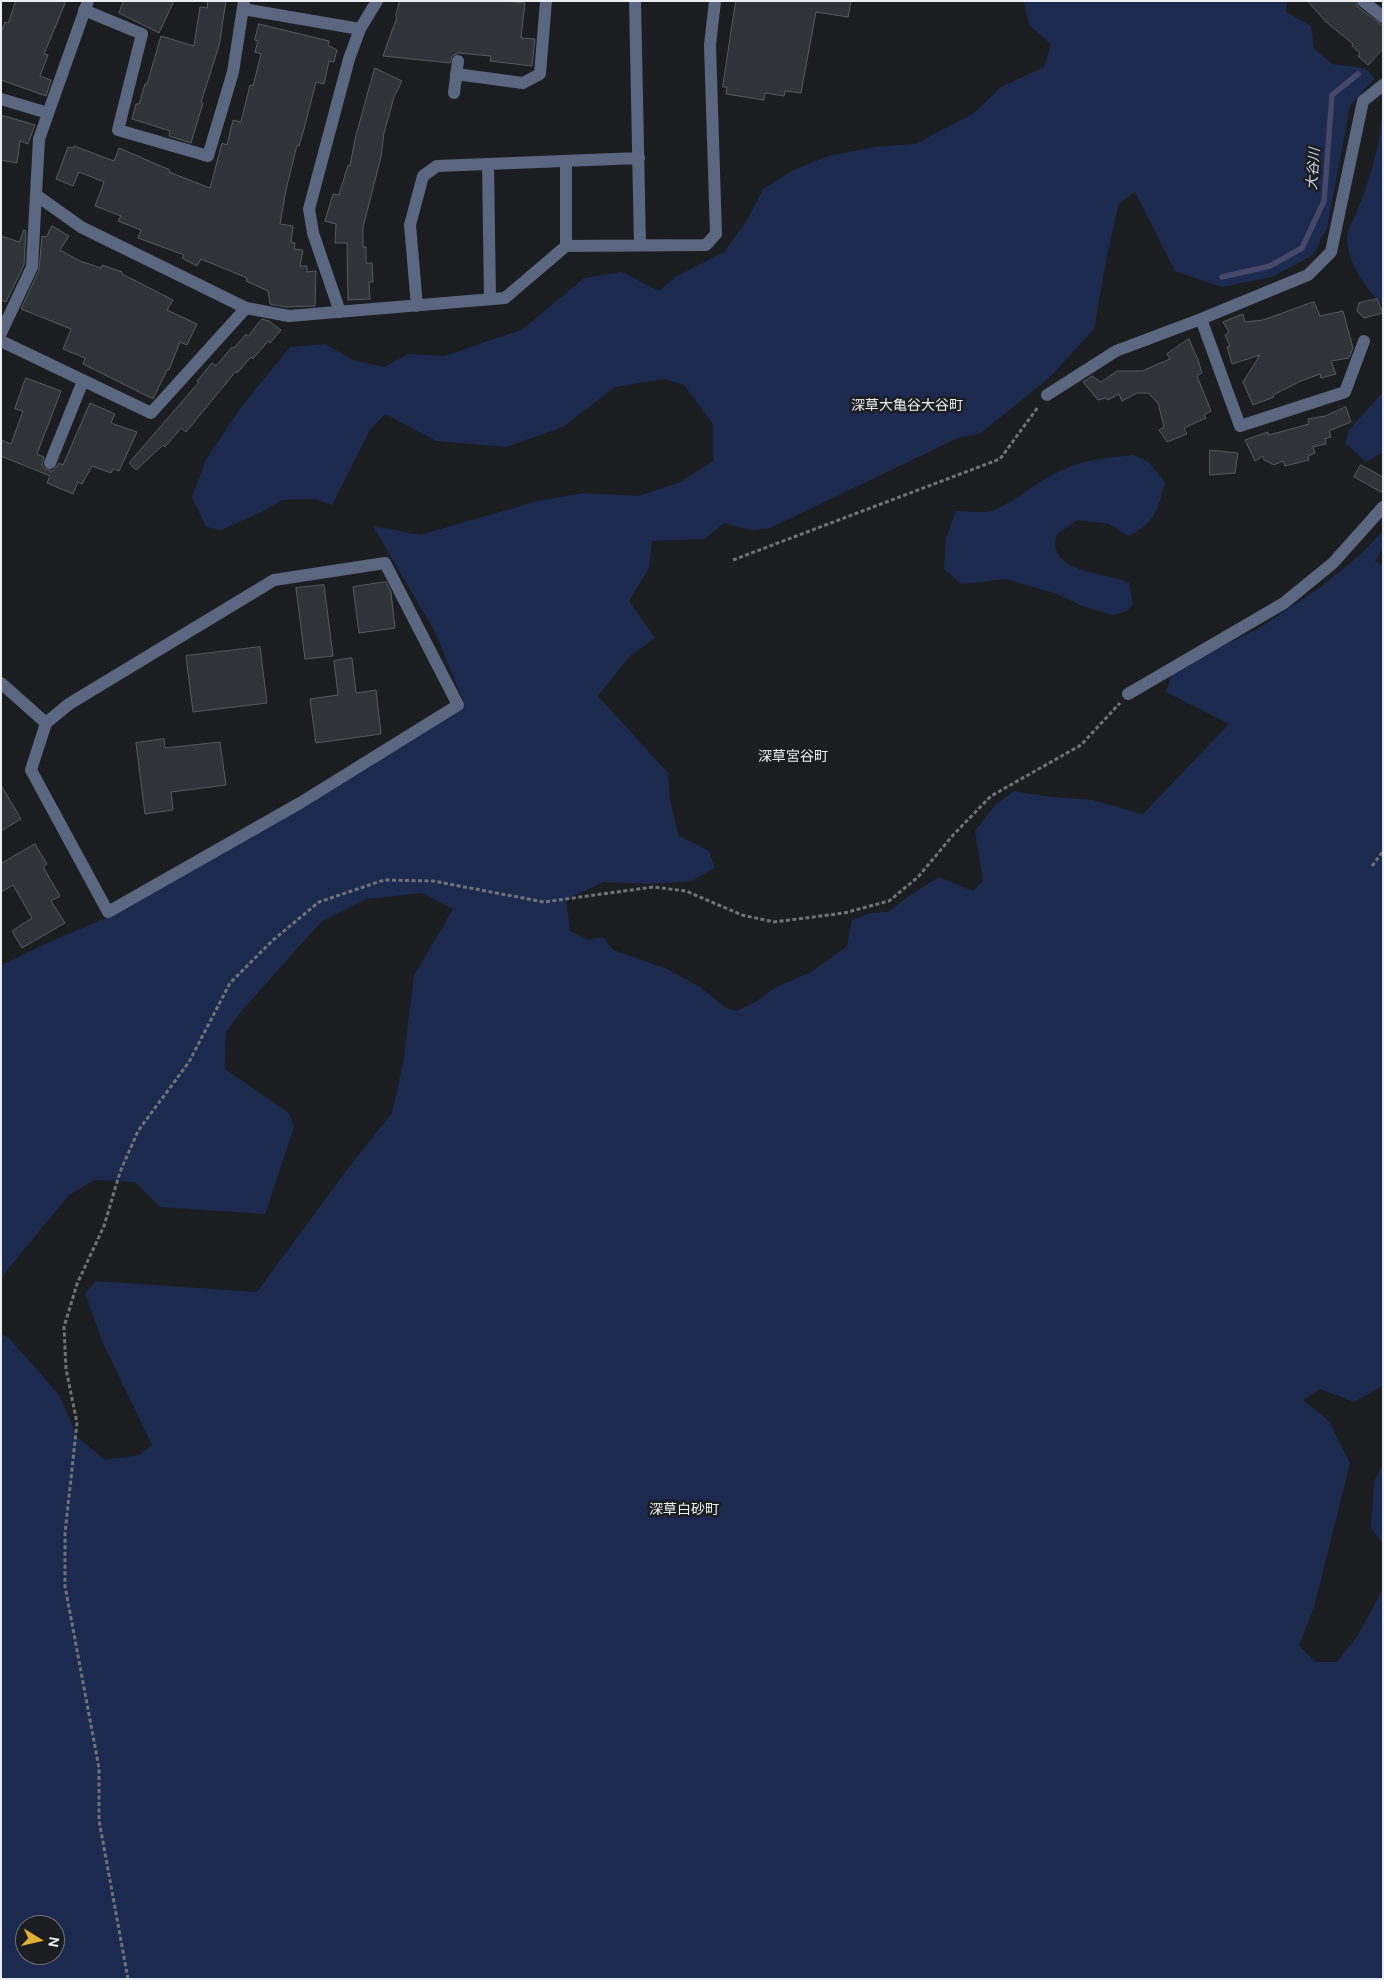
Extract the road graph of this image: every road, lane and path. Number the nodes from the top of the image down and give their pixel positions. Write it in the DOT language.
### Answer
graph roads {
  1 [pos="376,1"];
  2 [pos="546,1"];
  3 [pos="636,1"];
  4 [pos="715,1"];
  5 [pos="1363,1"];
  6 [pos="244,5"];
  7 [pos="86,6"];
  8 [pos="1383,18"];
  9 [pos="360,29"];
  10 [pos="458,61"];
  11 [pos="456,74"];
  12 [pos="1383,85"];
  13 [pos="454,93"];
  14 [pos="1,98"];
  15 [pos="48,113"];
  16 [pos="639,158"];
  17 [pos="566,161"];
  18 [pos="488,164"];
  19 [pos="36,195"];
  20 [pos="640,245"];
  21 [pos="566,246"];
  22 [pos="490,300"];
  23 [pos="417,306"];
  24 [pos="246,308"];
  25 [pos="340,312"];
  26 [pos="1201,319"];
  27 [pos="1,334"];
  28 [pos="1,341"];
  29 [pos="1364,341"];
  30 [pos="83,381"];
  31 [pos="1047,395"];
  32 [pos="50,463"];
  33 [pos="1383,507"];
  34 [pos="733,560"];
  35 [pos="1,683"];
  36 [pos="1128,694"];
  37 [pos="46,722"];
  38 [pos="1383,851"];
  39 [pos="1372,866"];
  40 [pos="128,1979"];
  1 -- 9 [label="street"];
  2 -- 11 [label="street"];
  3 -- 16 [label="street"];
  4 -- 20 [label="street"];
  5 -- 8 [label="street"];
  6 -- 7 [label="street"];
  6 -- 9 [label="street"];
  7 -- 15 [label="street"];
  9 -- 25 [label="street"];
  10 -- 11 [label="street"];
  11 -- 13 [label="street"];
  12 -- 26 [label="street"];
  14 -- 15 [label="street"];
  15 -- 19 [label="street"];
  16 -- 17 [label="street"];
  16 -- 20 [label="street"];
  17 -- 18 [label="street"];
  17 -- 21 [label="street"];
  18 -- 22 [label="street"];
  18 -- 23 [label="street"];
  19 -- 24 [label="street"];
  19 -- 27 [label="street"];
  20 -- 21 [label="street"];
  21 -- 22 [label="street"];
  22 -- 23 [label="street"];
  23 -- 25 [label="street"];
  24 -- 25 [label="street"];
  24 -- 30 [label="street"];
  26 -- 29 [label="street"];
  26 -- 31 [label="street"];
  28 -- 30 [label="street"];
  30 -- 32 [label="street"];
  31 -- 34 [label="path"];
  33 -- 36 [label="street"];
  35 -- 37 [label="street"];
  36 -- 40 [label="path"];
  37 -- 37 [label="street"];
  38 -- 39 [label="path"];
}
